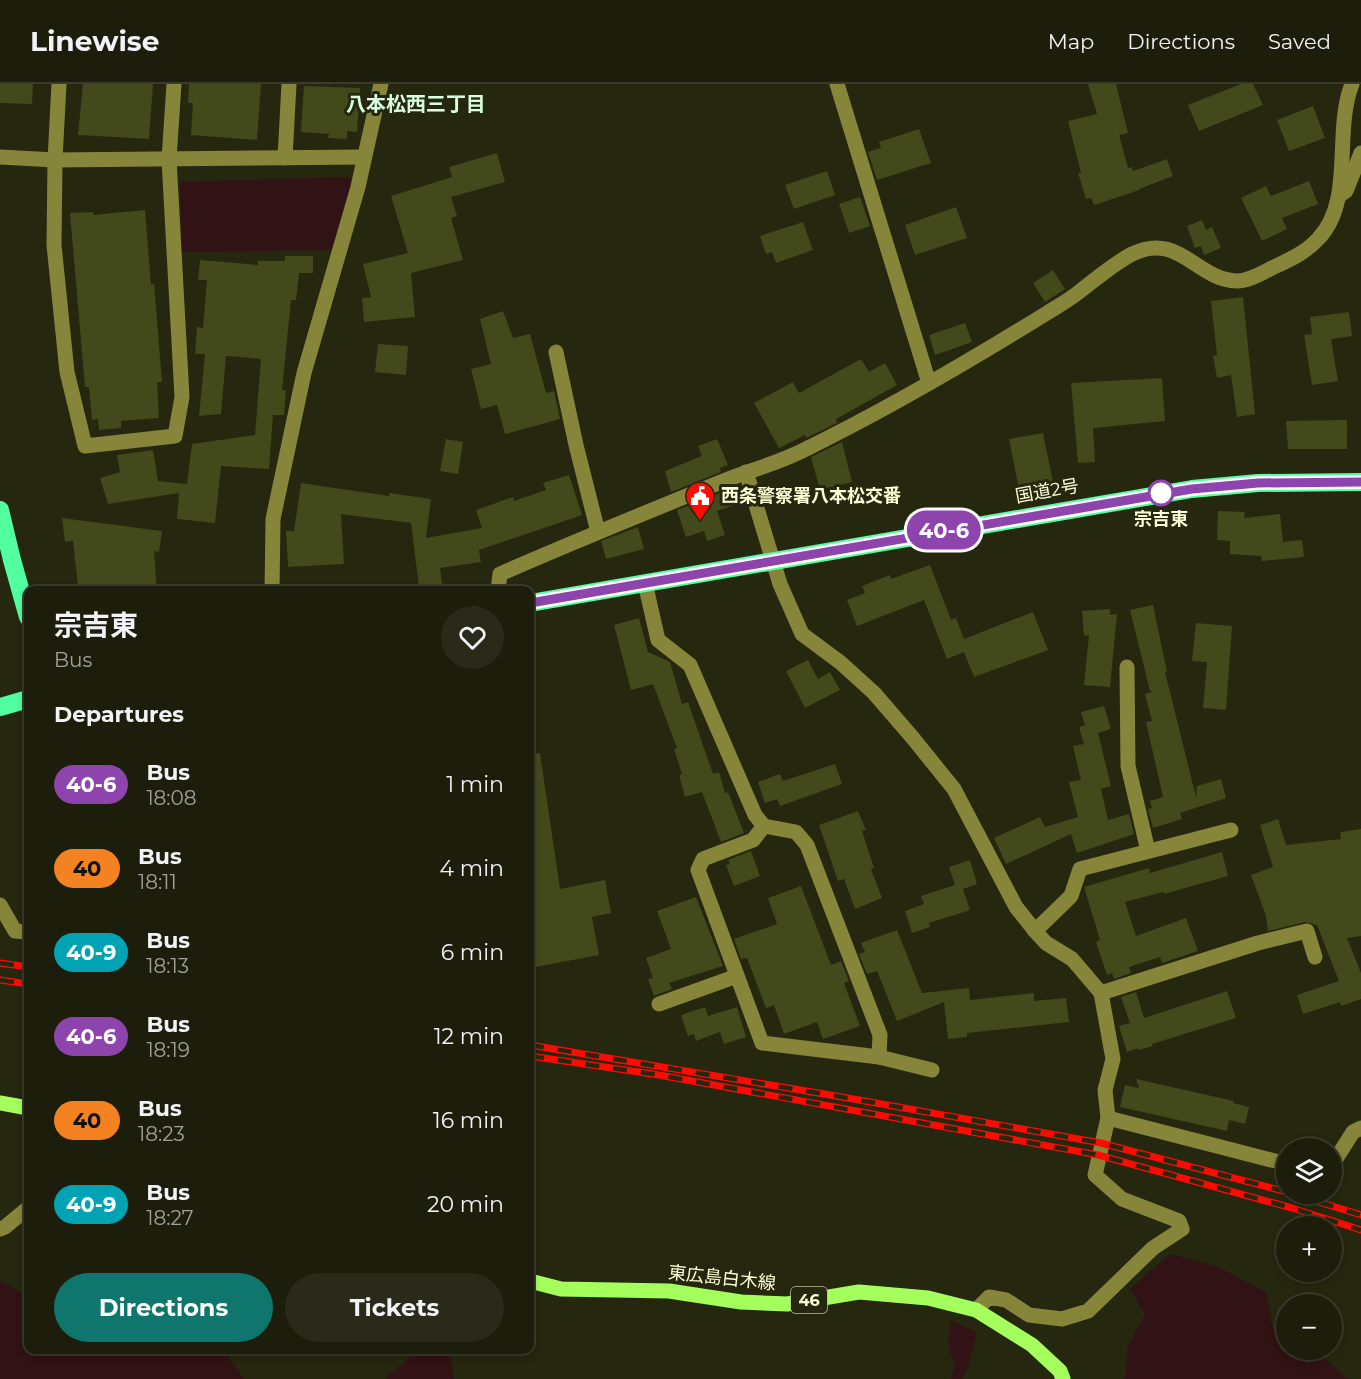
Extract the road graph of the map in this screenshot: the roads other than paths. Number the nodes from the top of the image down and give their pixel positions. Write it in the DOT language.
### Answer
graph roads {
  1 [pos="59,84"];
  2 [pos="174,84"];
  3 [pos="289,84"];
  4 [pos="381,84"];
  5 [pos="837,84"];
  6 [pos="1352,84"];
  7 [pos="1361,153"];
  8 [pos="0,157"];
  9 [pos="364,157"];
  10 [pos="285,158"];
  11 [pos="169,159"];
  12 [pos="55,160"];
  13 [pos="1339,196"];
  14 [pos="556,352"];
  15 [pos="929,383"];
  16 [pos="746,472"];
  17 [pos="1361,482"];
  18 [pos="0,510"];
  19 [pos="598,532"];
  20 [pos="772,561"];
  21 [pos="645,583"];
  22 [pos="272,586"];
  23 [pos="499,586"];
  24 [pos="24,602"];
  25 [pos="534,602"];
  26 [pos="1127,667"];
  27 [pos="24,700"];
  28 [pos="0,707"];
  29 [pos="764,826"];
  30 [pos="1231,830"];
  31 [pos="1148,851"];
  32 [pos="0,905"];
  33 [pos="24,932"];
  34 [pos="1035,932"];
  35 [pos="1315,957"];
  36 [pos="737,976"];
  37 [pos="1101,993"];
  38 [pos="659,1004"];
  39 [pos="879,1057"];
  40 [pos="932,1070"];
  41 [pos="0,1103"];
  42 [pos="24,1106"];
  43 [pos="1108,1118"];
  44 [pos="1361,1128"];
  45 [pos="1342,1149"];
  46 [pos="1276,1161"];
  47 [pos="24,1211"];
  48 [pos="0,1229"];
  49 [pos="534,1282"];
  50 [pos="976,1310"];
  51 [pos="1063,1379"];
  1 -- 12 [label="street"];
  2 -- 11 [label="street"];
  3 -- 10 [label="street"];
  4 -- 9 [label="street"];
  5 -- 15 [label="street"];
  6 -- 13 [label="street"];
  7 -- 13 [label="street"];
  8 -- 12 [label="street"];
  9 -- 10 [label="street"];
  9 -- 22 [label="street"];
  10 -- 11 [label="street"];
  11 -- 12 [label="street"];
  11 -- 12 [label="street"];
  13 -- 15 [label="street"];
  14 -- 19 [label="street"];
  15 -- 16 [label="street"];
  16 -- 19 [label="street"];
  16 -- 20 [label="street"];
  17 -- 20 [label="highway, 国道2号"];
  18 -- 24 [label="highway"];
  19 -- 23 [label="street"];
  20 -- 21 [label="highway, 国道2号"];
  20 -- 34 [label="street"];
  21 -- 25 [label="highway, 国道2号"];
  21 -- 29 [label="street"];
  26 -- 31 [label="street"];
  27 -- 28 [label="highway"];
  29 -- 36 [label="street"];
  29 -- 39 [label="street"];
  30 -- 31 [label="street"];
  31 -- 34 [label="street"];
  32 -- 33 [label="street"];
  34 -- 37 [label="street"];
  35 -- 37 [label="street"];
  36 -- 38 [label="street"];
  36 -- 39 [label="street"];
  37 -- 43 [label="street"];
  39 -- 40 [label="street"];
  41 -- 42 [label="main road"];
  43 -- 46 [label="street"];
  43 -- 50 [label="street"];
  44 -- 45 [label="street"];
  47 -- 48 [label="street"];
  49 -- 50 [label="main road, 東広島白木線 / 46"];
  50 -- 51 [label="main road, 東広島白木線 / 46"];
}
